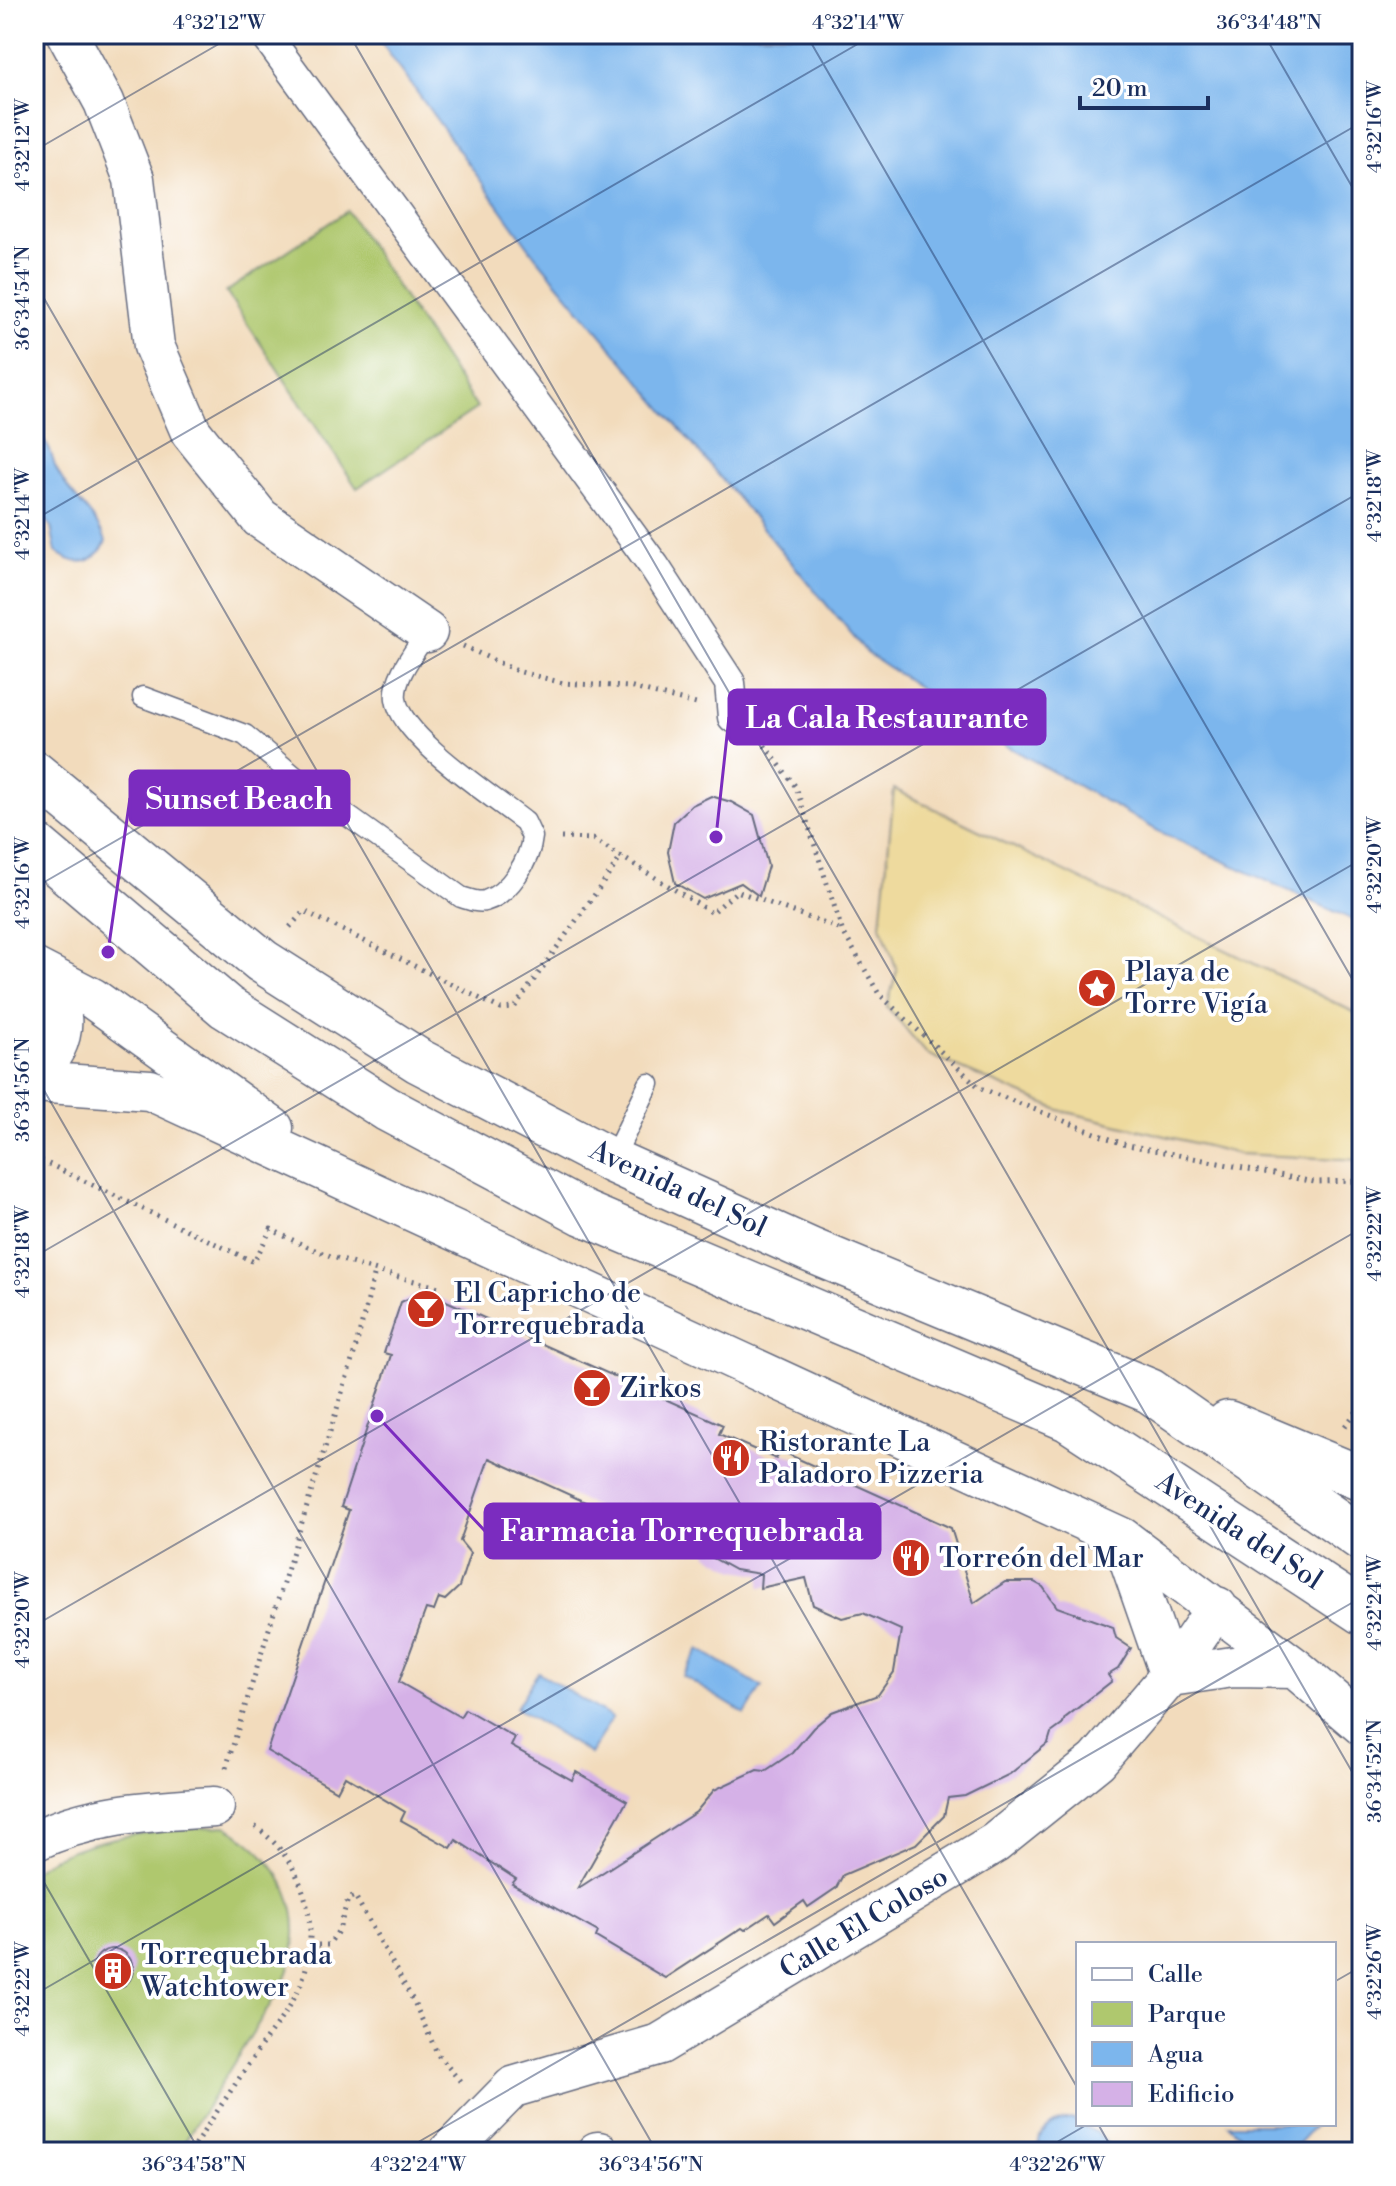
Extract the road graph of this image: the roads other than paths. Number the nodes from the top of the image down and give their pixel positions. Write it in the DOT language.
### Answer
graph roads {
  1 [pos="67,34"];
  2 [pos="265,34"];
  3 [pos="427,632"];
  4 [pos="143,697"];
  5 [pos="733,717"];
  6 [pos="34,773"];
  7 [pos="34,844"];
  8 [pos="34,968"];
  9 [pos="34,1073"];
  10 [pos="34,1082"];
  11 [pos="649,1084"];
  12 [pos="612,1161"];
  13 [pos="357,1188"];
  14 [pos="1150,1391"];
  15 [pos="1362,1479"];
  16 [pos="1122,1538"];
  17 [pos="1362,1539"];
  18 [pos="1217,1607"];
  19 [pos="1362,1612"];
  20 [pos="1295,1668"];
  21 [pos="1170,1676"];
  22 [pos="1362,1725"];
  23 [pos="214,1807"];
  24 [pos="34,1841"];
  25 [pos="452,2148"];
  1 -- 3 [label="street"];
  2 -- 5 [label="street"];
  3 -- 4 [label="lane"];
  6 -- 12 [label="main road, Avenida del Sol"];
  7 -- 19 [label="main road, Avenida del Sol"];
  8 -- 9 [label="street"];
  8 -- 13 [label="street"];
  10 -- 13 [label="street"];
  11 -- 12 [label="lane"];
  12 -- 14 [label="main road, Avenida del Sol"];
  13 -- 16 [label="street"];
  14 -- 15 [label="main road"];
  14 -- 17 [label="main road, Avenida del Sol"];
  16 -- 18 [label="street"];
  16 -- 21 [label="street"];
  18 -- 20 [label="street"];
  18 -- 21 [label="street, Calle El Coloso"];
  20 -- 21 [label="street"];
  20 -- 22 [label="street"];
  21 -- 25 [label="street, Calle El Coloso"];
  23 -- 24 [label="street"];
}
